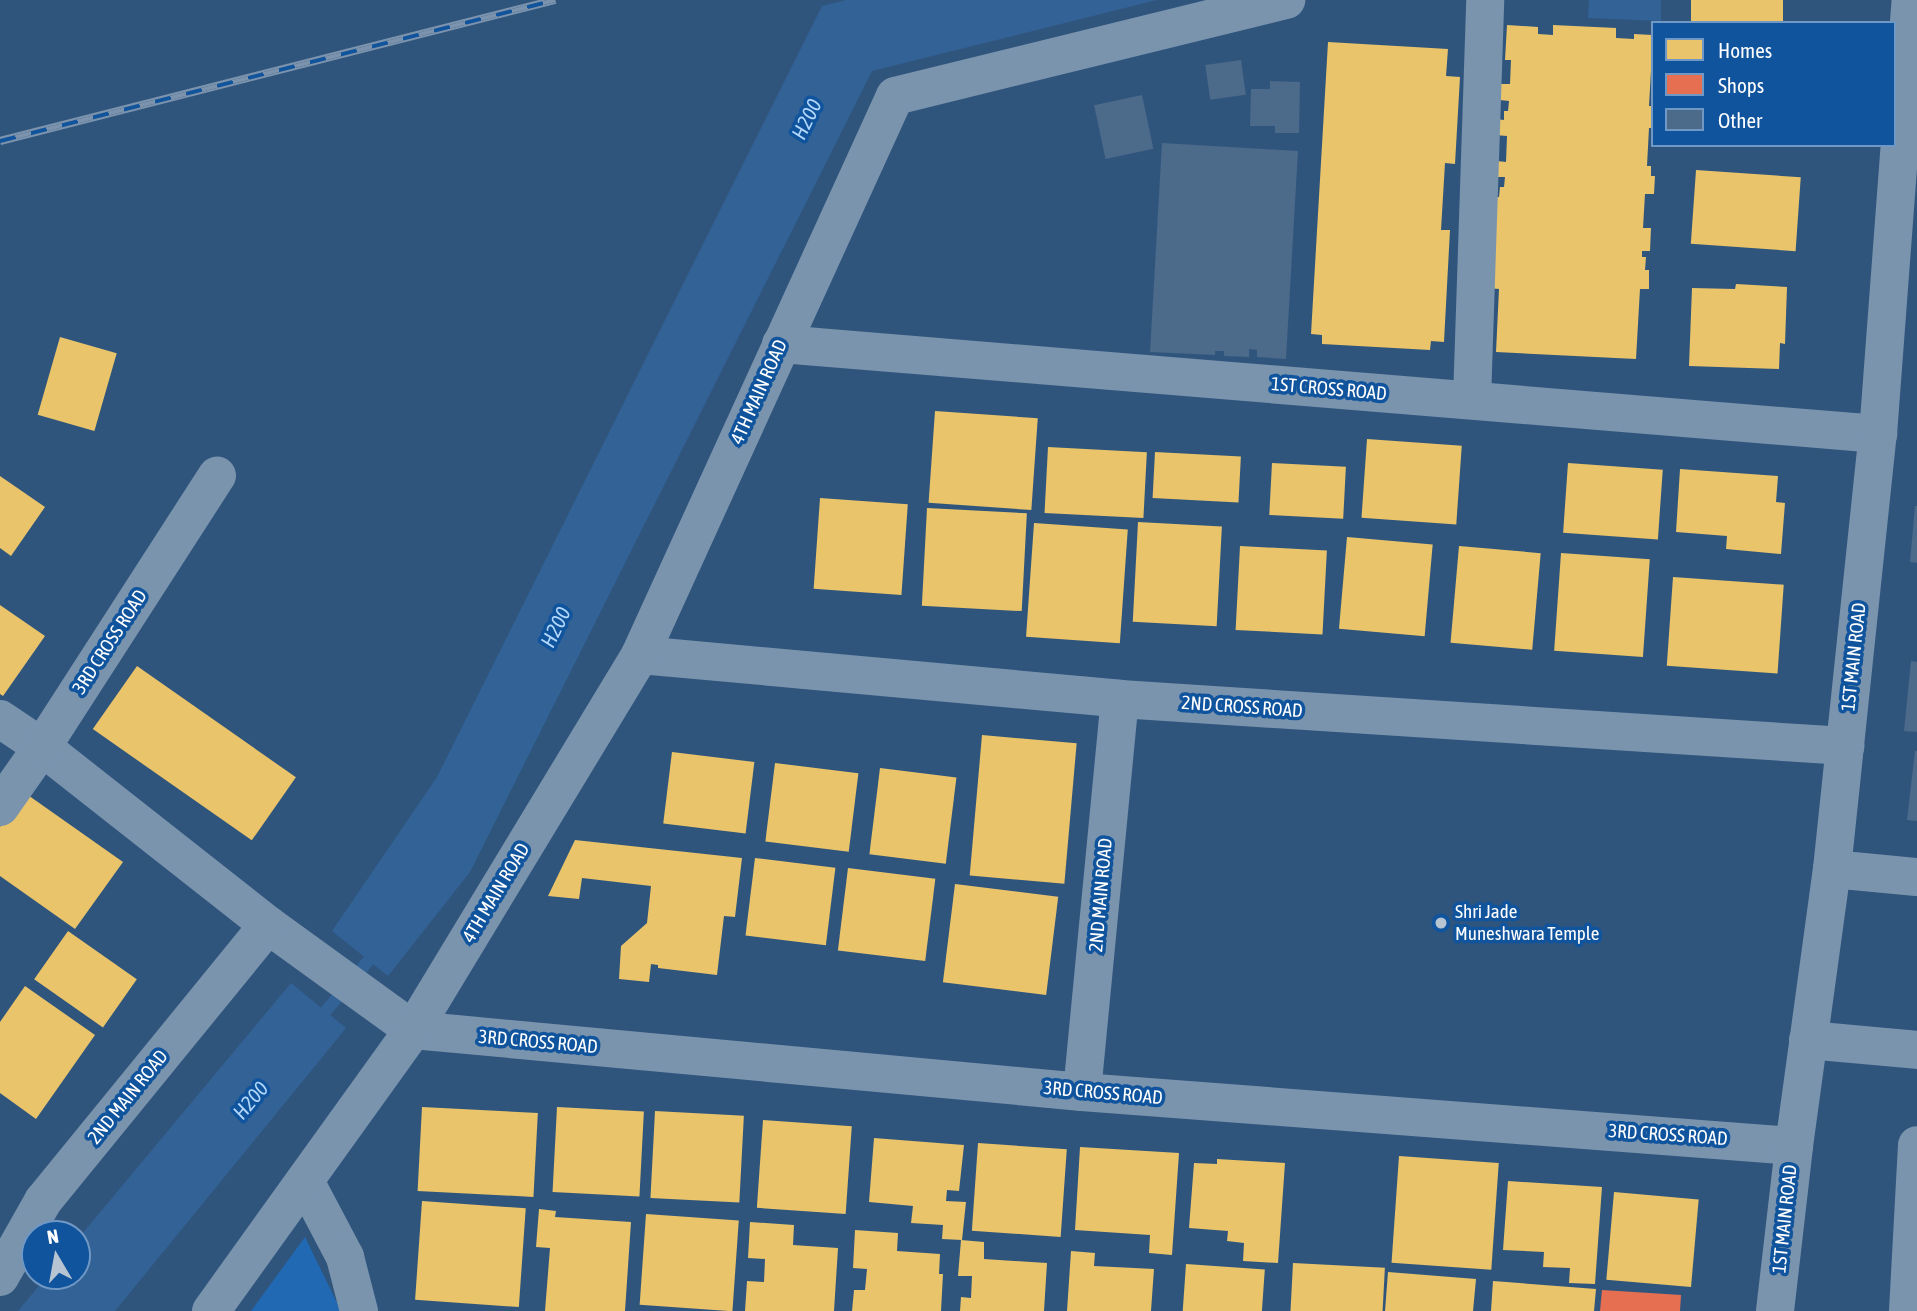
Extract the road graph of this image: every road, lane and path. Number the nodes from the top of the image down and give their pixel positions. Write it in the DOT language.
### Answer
graph roads {
  1 [pos="1286,0"];
  2 [pos="1485,0"];
  3 [pos="1912,22"];
  4 [pos="781,344"];
  5 [pos="1472,400"];
  6 [pos="1878,434"];
  7 [pos="217,475"];
  8 [pos="640,655"];
  9 [pos="1120,699"];
  10 [pos="0,719"];
  11 [pos="1845,746"];
  12 [pos="42,747"];
  13 [pos="0,807"];
  14 [pos="1832,869"];
  15 [pos="1917,877"];
  16 [pos="268,925"];
  17 [pos="413,1030"];
  18 [pos="1808,1040"];
  19 [pos="1917,1050"];
  20 [pos="1082,1092"];
  21 [pos="1917,1145"];
  22 [pos="1794,1146"];
  23 [pos="297,1192"];
  24 [pos="0,1277"];
  25 [pos="211,1311"];
  26 [pos="359,1311"];
  27 [pos="1775,1311"];
  28 [pos="1908,1311"];
  1 -- 4 [label="street, 4TH MAIN ROAD"];
  2 -- 5 [label="street"];
  3 -- 6 [label="street, 1ST MAIN ROAD"];
  4 -- 5 [label="street, 1ST CROSS ROAD"];
  4 -- 8 [label="street, 4TH MAIN ROAD"];
  5 -- 6 [label="street, 1ST CROSS ROAD"];
  6 -- 11 [label="street, 1ST MAIN ROAD"];
  7 -- 12 [label="street, 3RD CROSS ROAD"];
  8 -- 9 [label="street, 2ND CROSS ROAD"];
  8 -- 17 [label="street, 4TH MAIN ROAD"];
  9 -- 11 [label="street, 2ND CROSS ROAD"];
  9 -- 20 [label="street, 2ND MAIN ROAD"];
  10 -- 12 [label="street"];
  11 -- 14 [label="street, 1ST MAIN ROAD"];
  12 -- 13 [label="street, 3RD CROSS ROAD"];
  12 -- 16 [label="street"];
  14 -- 15 [label="street"];
  14 -- 18 [label="street, 1ST MAIN ROAD"];
  16 -- 17 [label="street"];
  16 -- 24 [label="street, 2ND MAIN ROAD"];
  17 -- 20 [label="street, 3RD CROSS ROAD"];
  17 -- 23 [label="street, 4TH MAIN ROAD"];
  18 -- 19 [label="street"];
  18 -- 22 [label="street, 1ST MAIN ROAD"];
  20 -- 22 [label="street, 3RD CROSS ROAD"];
  21 -- 28 [label="street"];
  22 -- 27 [label="street, 1ST MAIN ROAD"];
  23 -- 25 [label="street, 4TH MAIN ROAD"];
  23 -- 26 [label="street"];
}
